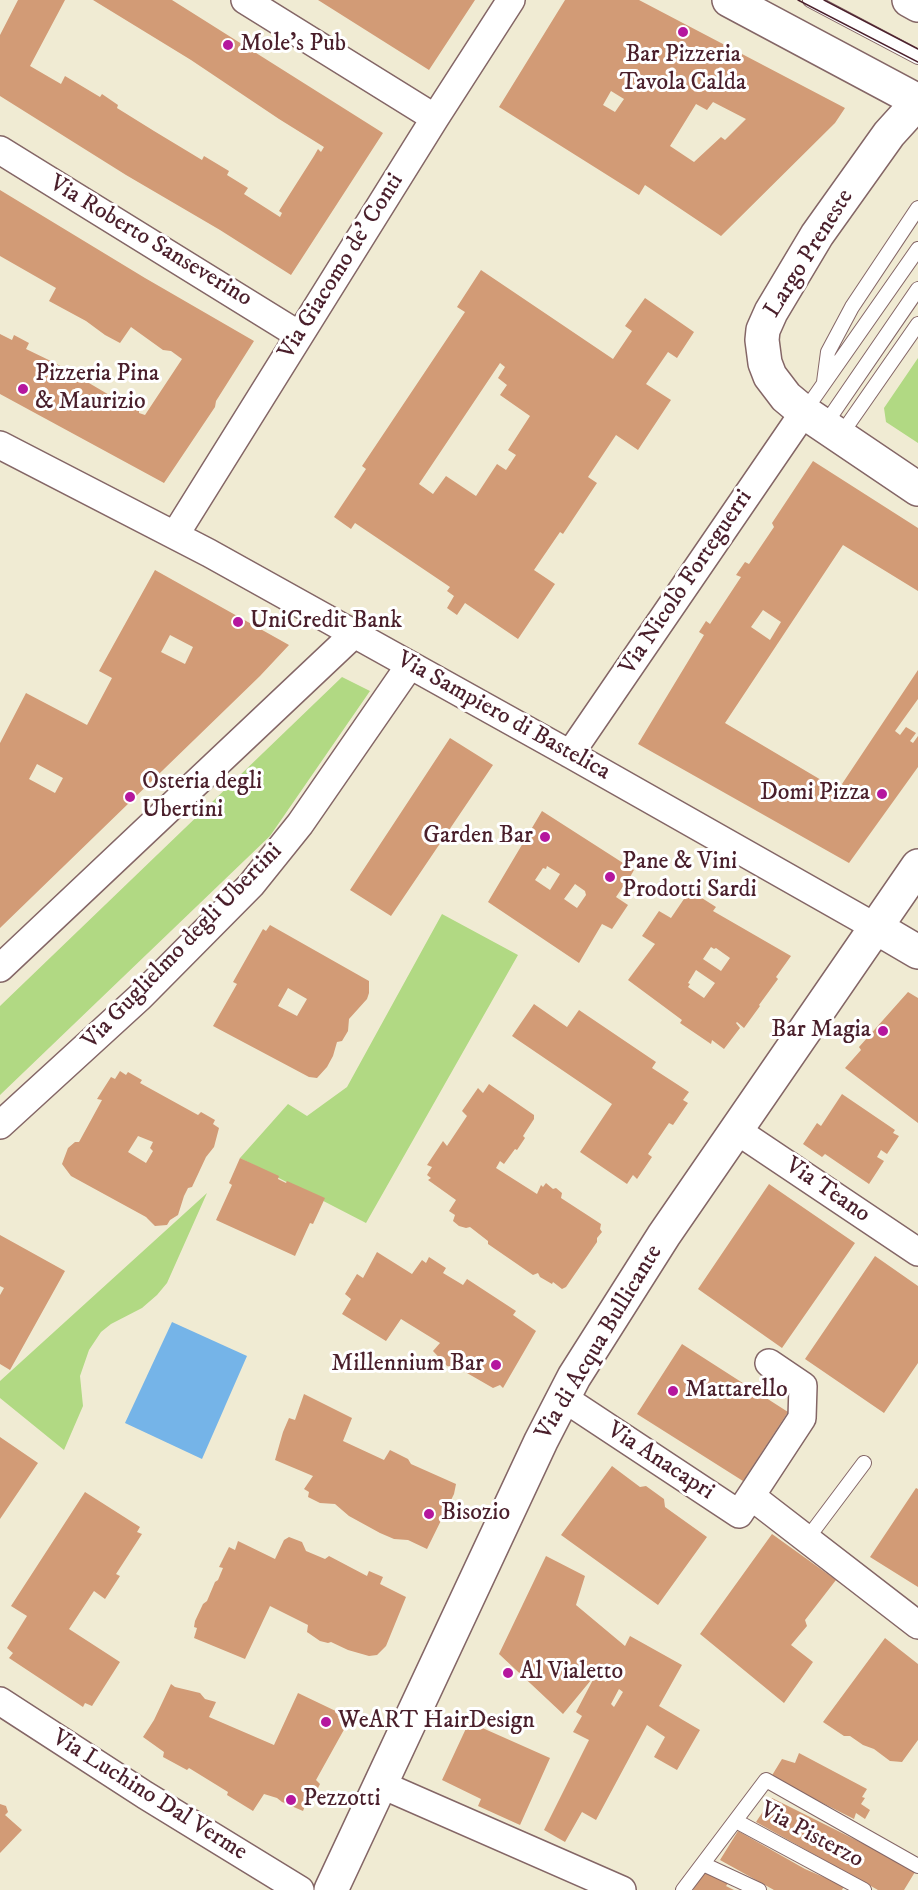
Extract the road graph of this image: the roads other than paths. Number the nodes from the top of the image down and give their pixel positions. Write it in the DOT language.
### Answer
graph roads {
  1 [pos="245,0"];
  2 [pos="512,0"];
  3 [pos="729,0"];
  4 [pos="810,0"];
  5 [pos="909,0"];
  6 [pos="918,5"];
  7 [pos="918,57"];
  8 [pos="918,101"];
  9 [pos="435,118"];
  10 [pos="0,150"];
  11 [pos="918,208"];
  12 [pos="918,249"];
  13 [pos="918,289"];
  14 [pos="918,324"];
  15 [pos="299,335"];
  16 [pos="825,382"];
  17 [pos="823,424"];
  18 [pos="0,445"];
  19 [pos="918,489"];
  20 [pos="175,535"];
  21 [pos="354,634"];
  22 [pos="410,665"];
  23 [pos="570,754"];
  24 [pos="918,866"];
  25 [pos="877,928"];
  26 [pos="918,951"];
  27 [pos="0,968"];
  28 [pos="0,1125"];
  29 [pos="736,1130"];
  30 [pos="918,1252"];
  31 [pos="769,1363"];
  32 [pos="562,1397"];
  33 [pos="864,1463"];
  34 [pos="752,1496"];
  35 [pos="807,1539"];
  36 [pos="918,1625"];
  37 [pos="0,1701"];
  38 [pos="380,1784"];
  39 [pos="736,1821"];
  40 [pos="703,1864"];
  41 [pos="918,1866"];
  42 [pos="300,1890"];
  43 [pos="331,1890"];
  44 [pos="622,1890"];
  45 [pos="683,1890"];
  46 [pos="759,1890"];
  47 [pos="864,1890"];
  1 -- 9 [label="street"];
  2 -- 9 [label="street, Via Giacomo de' Conti"];
  3 -- 8 [label="main road, Largo Preneste"];
  4 -- 7 [label="lane"];
  5 -- 6 [label="main road"];
  8 -- 17 [label="main road, Largo Preneste"];
  9 -- 15 [label="street, Via Giacomo de' Conti"];
  10 -- 15 [label="street, Via Roberto Sanseverino"];
  11 -- 16 [label="lane"];
  12 -- 16 [label="lane"];
  13 -- 17 [label="lane"];
  14 -- 17 [label="lane"];
  15 -- 20 [label="street, Via Giacomo de' Conti"];
  16 -- 17 [label="lane"];
  17 -- 19 [label="main road, Largo Preneste"];
  17 -- 23 [label="street, Via Nicolò Forteguerri"];
  18 -- 20 [label="street, Via Sampiero di Bastelica"];
  20 -- 21 [label="street, Via Sampiero di Bastelica"];
  21 -- 22 [label="street, Via Sampiero di Bastelica"];
  21 -- 27 [label="street"];
  22 -- 23 [label="street, Via Sampiero di Bastelica"];
  22 -- 28 [label="street, Via Guglielmo degli Ubertini"];
  23 -- 25 [label="street, Via Sampiero di Bastelica"];
  24 -- 25 [label="main road, Via di Acqua Bullicante"];
  25 -- 26 [label="main road"];
  25 -- 29 [label="main road, Via di Acqua Bullicante"];
  29 -- 30 [label="street, Via Teano"];
  29 -- 32 [label="main road, Via di Acqua Bullicante"];
  31 -- 34 [label="street, Via Anacapri"];
  32 -- 34 [label="street, Via Anacapri"];
  32 -- 38 [label="main road, Via di Acqua Bullicante"];
  33 -- 35 [label="lane"];
  34 -- 35 [label="street, Via Anacapri"];
  35 -- 36 [label="street, Via Anacapri"];
  37 -- 42 [label="street, Via Luchino Dal Verme"];
  38 -- 43 [label="main road, Via di Acqua Bullicante"];
  38 -- 44 [label="street"];
  39 -- 40 [label="lane"];
  39 -- 41 [label="lane"];
  39 -- 47 [label="lane, Via Pisterzo"];
  40 -- 45 [label="lane"];
  40 -- 46 [label="lane"];
}
